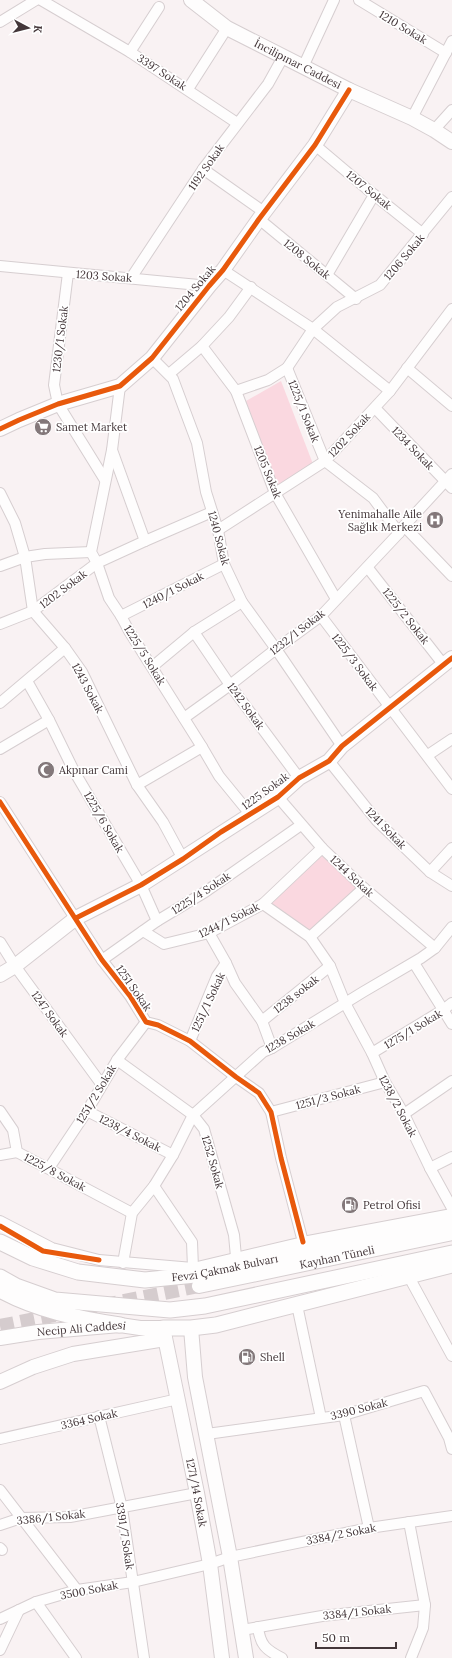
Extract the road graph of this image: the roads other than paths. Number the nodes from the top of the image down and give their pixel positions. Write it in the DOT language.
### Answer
graph roads {
  1 [pos="36,0"];
  2 [pos="41,0"];
  3 [pos="191,0"];
  4 [pos="334,0"];
  5 [pos="359,0"];
  6 [pos="159,7"];
  7 [pos="0,22"];
  8 [pos="227,28"];
  9 [pos="452,41"];
  10 [pos="130,52"];
  11 [pos="446,53"];
  12 [pos="283,57"];
  13 [pos="303,67"];
  14 [pos="188,89"];
  15 [pos="349,90"];
  16 [pos="452,110"];
  17 [pos="412,118"];
  18 [pos="237,122"];
  19 [pos="434,130"];
  20 [pos="452,142"];
  21 [pos="316,145"];
  22 [pos="203,169"];
  23 [pos="374,195"];
  24 [pos="452,197"];
  25 [pos="261,216"];
  26 [pos="423,234"];
  27 [pos="0,266"];
  28 [pos="223,270"];
  29 [pos="68,273"];
  30 [pos="327,276"];
  31 [pos="132,278"];
  32 [pos="209,286"];
  33 [pos="251,287"];
  34 [pos="356,299"];
  35 [pos="452,309"];
  36 [pos="313,329"];
  37 [pos="202,346"];
  38 [pos="152,358"];
  39 [pos="287,368"];
  40 [pos="407,368"];
  41 [pos="169,374"];
  42 [pos="120,386"];
  43 [pos="236,391"];
  44 [pos="390,391"];
  45 [pos="58,404"];
  46 [pos="452,406"];
  47 [pos="375,408"];
  48 [pos="0,429"];
  49 [pos="112,450"];
  50 [pos="324,461"];
  51 [pos="105,480"];
  52 [pos="450,481"];
  53 [pos="0,493"];
  54 [pos="275,493"];
  55 [pos="212,512"];
  56 [pos="218,530"];
  57 [pos="402,530"];
  58 [pos="145,541"];
  59 [pos="91,552"];
  60 [pos="26,557"];
  61 [pos="97,563"];
  62 [pos="224,564"];
  63 [pos="0,566"];
  64 [pos="368,568"];
  65 [pos="452,576"];
  66 [pos="336,599"];
  67 [pos="242,602"];
  68 [pos="33,612"];
  69 [pos="122,616"];
  70 [pos="321,616"];
  71 [pos="0,624"];
  72 [pos="194,632"];
  73 [pos="64,648"];
  74 [pos="276,649"];
  75 [pos="448,661"];
  76 [pos="152,667"];
  77 [pos="27,681"];
  78 [pos="230,685"];
  79 [pos="0,703"];
  80 [pos="390,708"];
  81 [pos="184,718"];
  82 [pos="49,720"];
  83 [pos="452,739"];
  84 [pos="342,746"];
  85 [pos="202,747"];
  86 [pos="0,749"];
  87 [pos="428,755"];
  88 [pos="329,761"];
  89 [pos="300,778"];
  90 [pos="137,785"];
  91 [pos="452,788"];
  92 [pos="278,797"];
  93 [pos="0,802"];
  94 [pos="250,814"];
  95 [pos="301,825"];
  96 [pos="322,848"];
  97 [pos="452,848"];
  98 [pos="183,859"];
  99 [pos="430,872"];
  100 [pos="141,885"];
  101 [pos="452,886"];
  102 [pos="364,888"];
  103 [pos="263,904"];
  104 [pos="76,918"];
  105 [pos="157,921"];
  106 [pos="452,927"];
  107 [pos="143,931"];
  108 [pos="209,933"];
  109 [pos="310,937"];
  110 [pos="0,942"];
  111 [pos="435,948"];
  112 [pos="102,960"];
  113 [pos="226,963"];
  114 [pos="414,963"];
  115 [pos="15,966"];
  116 [pos="330,966"];
  117 [pos="0,975"];
  118 [pos="345,1003"];
  119 [pos="452,1003"];
  120 [pos="443,1010"];
  121 [pos="262,1021"];
  122 [pos="146,1022"];
  123 [pos="452,1024"];
  124 [pos="190,1041"];
  125 [pos="272,1048"];
  126 [pos="372,1053"];
  127 [pos="117,1060"];
  128 [pos="236,1077"];
  129 [pos="452,1081"];
  130 [pos="384,1082"];
  131 [pos="102,1085"];
  132 [pos="0,1111"];
  133 [pos="87,1111"];
  134 [pos="271,1112"];
  135 [pos="192,1114"];
  136 [pos="404,1114"];
  137 [pos="17,1152"];
  138 [pos="0,1155"];
  139 [pos="173,1155"];
  140 [pos="452,1157"];
  141 [pos="48,1168"];
  142 [pos="430,1168"];
  143 [pos="154,1186"];
  144 [pos="452,1208"];
  145 [pos="132,1213"];
  146 [pos="452,1214"];
  147 [pos="0,1221"];
  148 [pos="452,1222"];
  149 [pos="452,1232"];
  150 [pos="0,1242"];
  151 [pos="303,1242"];
  152 [pos="452,1253"];
  153 [pos="236,1257"];
  154 [pos="123,1263"];
  155 [pos="452,1265"];
  156 [pos="193,1268"];
  157 [pos="0,1277"];
  158 [pos="409,1277"];
  159 [pos="199,1286"];
  160 [pos="0,1290"];
  161 [pos="297,1305"];
  162 [pos="120,1325"];
  163 [pos="192,1328"];
  164 [pos="164,1333"];
  165 [pos="0,1338"];
  166 [pos="452,1356"];
  167 [pos="0,1382"];
  168 [pos="178,1399"];
  169 [pos="344,1415"];
  170 [pos="99,1416"];
  171 [pos="321,1418"];
  172 [pos="207,1434"];
  173 [pos="0,1439"];
  174 [pos="452,1449"];
  175 [pos="0,1490"];
  176 [pos="197,1492"];
  177 [pos="122,1508"];
  178 [pos="452,1516"];
  179 [pos="21,1518"];
  180 [pos="409,1522"];
  181 [pos="0,1525"];
  182 [pos="369,1528"];
  183 [pos="230,1557"];
  184 [pos="210,1564"];
  185 [pos="133,1582"];
  186 [pos="77,1590"];
  187 [pos="36,1602"];
  188 [pos="425,1605"];
  189 [pos="19,1610"];
  190 [pos="0,1619"];
  191 [pos="258,1627"];
  192 [pos="242,1630"];
  193 [pos="0,1650"];
  194 [pos="76,1658"];
  195 [pos="144,1658"];
  196 [pos="222,1658"];
  197 [pos="246,1658"];
  198 [pos="282,1658"];
  199 [pos="411,1658"];
  1 -- 7 [label="street"];
  2 -- 10 [label="street"];
  3 -- 8 [label="street, İncilipınar Caddesi"];
  4 -- 13 [label="street"];
  5 -- 11 [label="street, 1210 Sokak"];
  6 -- 10 [label="street, 3397 Sokak"];
  8 -- 12 [label="street, İncilipınar Caddesi"];
  8 -- 14 [label="street"];
  9 -- 11 [label="street"];
  10 -- 14 [label="street, 3397 Sokak"];
  11 -- 17 [label="street"];
  12 -- 13 [label="street, İncilipınar Caddesi"];
  12 -- 18 [label="street, 1192 Sokak"];
  13 -- 15 [label="street, İncilipınar Caddesi"];
  14 -- 18 [label="street, 3397 Sokak"];
  15 -- 17 [label="street, İncilipınar Caddesi"];
  15 -- 21 [label="street, 1204 Sokak"];
  16 -- 19 [label="street"];
  17 -- 19 [label="street, İncilipınar Caddesi"];
  18 -- 22 [label="street, 1192 Sokak"];
  19 -- 20 [label="street, İncilipınar Caddesi"];
  21 -- 23 [label="street, 1207 Sokak"];
  21 -- 25 [label="street, 1204 Sokak"];
  22 -- 25 [label="street, 1208 Sokak"];
  22 -- 31 [label="street, 1192 Sokak"];
  23 -- 26 [label="street, 1207 Sokak"];
  23 -- 30 [label="street"];
  24 -- 26 [label="street, 1206 Sokak"];
  25 -- 28 [label="street, 1204 Sokak"];
  25 -- 30 [label="street, 1208 Sokak"];
  26 -- 34 [label="street, 1206 Sokak"];
  27 -- 29 [label="street, 1203 Sokak"];
  28 -- 32 [label="street, 1204 Sokak"];
  28 -- 33 [label="street"];
  29 -- 31 [label="street, 1203 Sokak"];
  29 -- 45 [label="street, 1230/1 Sokak"];
  30 -- 34 [label="street, 1208 Sokak"];
  31 -- 32 [label="street, 1203 Sokak"];
  32 -- 38 [label="street, 1204 Sokak"];
  33 -- 36 [label="street"];
  33 -- 37 [label="street"];
  34 -- 36 [label="street, 1206 Sokak"];
  35 -- 40 [label="street, 1202 Sokak"];
  36 -- 39 [label="street, 1206 Sokak"];
  36 -- 44 [label="street"];
  37 -- 41 [label="street"];
  37 -- 43 [label="street, 1205 Sokak"];
  38 -- 41 [label="street, 1240 Sokak"];
  38 -- 42 [label="street, 1204 Sokak"];
  39 -- 43 [label="street, 1206 Sokak"];
  39 -- 50 [label="street, 1225/1 Sokak"];
  40 -- 44 [label="street, 1202 Sokak"];
  40 -- 46 [label="street"];
  41 -- 55 [label="street, 1240 Sokak"];
  42 -- 45 [label="street, 1204 Sokak"];
  42 -- 49 [label="street"];
  43 -- 54 [label="street, 1205 Sokak"];
  44 -- 47 [label="street, 1202 Sokak"];
  45 -- 48 [label="street, 1204 Sokak"];
  45 -- 51 [label="street"];
  47 -- 50 [label="street, 1202 Sokak"];
  47 -- 52 [label="street, 1234 Sokak"];
  49 -- 51 [label="street"];
  49 -- 58 [label="street"];
  50 -- 54 [label="street, 1202 Sokak"];
  50 -- 57 [label="street"];
  51 -- 59 [label="street"];
  52 -- 57 [label="street, 1232/1 Sokak"];
  53 -- 60 [label="street"];
  54 -- 56 [label="street, 1202 Sokak"];
  54 -- 66 [label="street, 1205 Sokak"];
  55 -- 56 [label="street, 1240 Sokak"];
  55 -- 58 [label="street, 1202 Sokak"];
  56 -- 62 [label="street, 1240 Sokak"];
  57 -- 64 [label="street, 1232/1 Sokak"];
  57 -- 65 [label="street"];
  58 -- 61 [label="street, 1202 Sokak"];
  59 -- 60 [label="street"];
  59 -- 61 [label="street, 1225/5 Sokak"];
  60 -- 63 [label="street"];
  60 -- 68 [label="street"];
  61 -- 68 [label="street, 1202 Sokak"];
  61 -- 69 [label="street, 1225/5 Sokak"];
  62 -- 67 [label="street, 1240 Sokak"];
  62 -- 69 [label="street, 1240/1 Sokak"];
  64 -- 66 [label="street, 1232/1 Sokak"];
  64 -- 75 [label="street, 1225/2 Sokak"];
  66 -- 70 [label="street, 1232/1 Sokak"];
  67 -- 72 [label="street"];
  67 -- 74 [label="street, 1240 Sokak"];
  68 -- 71 [label="street, 1202 Sokak"];
  68 -- 73 [label="street, 1243 Sokak"];
  69 -- 76 [label="street, 1225/5 Sokak"];
  70 -- 74 [label="street, 1232/1 Sokak"];
  70 -- 80 [label="street, 1225/3 Sokak"];
  72 -- 76 [label="street"];
  72 -- 78 [label="street, 1242 Sokak"];
  73 -- 77 [label="street"];
  73 -- 90 [label="street, 1243 Sokak"];
  74 -- 78 [label="street, 1232/1 Sokak"];
  74 -- 84 [label="street, 1240 Sokak"];
  75 -- 80 [label="street, 1225 Sokak"];
  76 -- 81 [label="street, 1225/5 Sokak"];
  77 -- 79 [label="street"];
  77 -- 82 [label="street, 1225/6 Sokak"];
  78 -- 81 [label="street, 1232/1 Sokak"];
  78 -- 89 [label="street, 1242 Sokak"];
  80 -- 84 [label="street, 1225 Sokak"];
  80 -- 87 [label="street, 1225/3 Sokak"];
  81 -- 85 [label="street, 1225/5 Sokak"];
  82 -- 86 [label="street"];
  82 -- 100 [label="street, 1225/6 Sokak"];
  83 -- 87 [label="street"];
  84 -- 88 [label="street, 1225 Sokak"];
  85 -- 90 [label="street"];
  85 -- 94 [label="street, 1225/5 Sokak"];
  87 -- 91 [label="street, 1225/3 Sokak"];
  88 -- 89 [label="street, 1225 Sokak"];
  88 -- 99 [label="street, 1241 Sokak"];
  89 -- 92 [label="street, 1225 Sokak"];
  90 -- 98 [label="street, 1243 Sokak"];
  92 -- 94 [label="street, 1225 Sokak"];
  92 -- 95 [label="street, 1244 Sokak"];
  93 -- 104 [label="street, 1251 Sokak"];
  94 -- 98 [label="street, 1225 Sokak"];
  95 -- 96 [label="street, 1244 Sokak"];
  95 -- 105 [label="street, 1225/4 Sokak"];
  96 -- 102 [label="street, 1244 Sokak"];
  96 -- 103 [label="street, 1244/1 Sokak"];
  97 -- 99 [label="street"];
  98 -- 100 [label="street, 1225 Sokak"];
  99 -- 101 [label="street, 1241 Sokak"];
  100 -- 104 [label="street, 1225 Sokak"];
  100 -- 105 [label="street, 1225/6 Sokak"];
  102 -- 109 [label="street"];
  102 -- 111 [label="street, 1244 Sokak"];
  103 -- 108 [label="street, 1244/1 Sokak"];
  103 -- 109 [label="street"];
  104 -- 112 [label="street, 1251 Sokak"];
  104 -- 115 [label="street, 1225 Sokak"];
  105 -- 107 [label="street, 1225/4 Sokak"];
  106 -- 111 [label="street, 1238 Sokak"];
  107 -- 108 [label="street, 1244/1 Sokak"];
  107 -- 112 [label="street, 1225/4 Sokak"];
  108 -- 113 [label="street"];
  109 -- 116 [label="street, 1238/2 Sokak"];
  110 -- 115 [label="street, 1247 Sokak"];
  111 -- 114 [label="street, 1238 Sokak"];
  112 -- 122 [label="street, 1251 Sokak"];
  113 -- 121 [label="street"];
  113 -- 124 [label="street, 1251/1 Sokak"];
  114 -- 118 [label="street, 1238 Sokak"];
  114 -- 120 [label="street"];
  115 -- 117 [label="street, 1225 Sokak"];
  115 -- 131 [label="street, 1247 Sokak"];
  116 -- 118 [label="street, 1238/2 Sokak"];
  116 -- 121 [label="street, 1238 sokak"];
  118 -- 125 [label="street, 1238 Sokak"];
  118 -- 126 [label="street, 1238/2 Sokak"];
  119 -- 120 [label="street, 1275/1 Sokak"];
  120 -- 123 [label="street"];
  120 -- 126 [label="street, 1275/1 Sokak"];
  121 -- 125 [label="street"];
  122 -- 124 [label="street, 1251 Sokak"];
  122 -- 127 [label="street, 1251/2 Sokak"];
  124 -- 128 [label="street, 1251 Sokak"];
  125 -- 128 [label="street, 1238 Sokak"];
  126 -- 130 [label="street, 1238/2 Sokak"];
  127 -- 131 [label="street, 1251/2 Sokak"];
  127 -- 135 [label="street, 1252 Sokak"];
  128 -- 134 [label="street, 1251 Sokak"];
  128 -- 135 [label="street, 1238 Sokak"];
  129 -- 136 [label="street"];
  130 -- 134 [label="street, 1251/3 Sokak"];
  130 -- 136 [label="street, 1238/2 Sokak"];
  131 -- 133 [label="street, 1251/2 Sokak"];
  132 -- 137 [label="street, 1225/8 Sokak"];
  133 -- 139 [label="street, 1238/4 Sokak"];
  133 -- 141 [label="street, 1251/2 Sokak"];
  134 -- 151 [label="street, 1251 Sokak"];
  135 -- 139 [label="street, 1238 Sokak"];
  135 -- 153 [label="street, 1252 Sokak"];
  136 -- 142 [label="street, 1238/2 Sokak"];
  137 -- 138 [label="street"];
  137 -- 141 [label="street, 1225/8 Sokak"];
  139 -- 143 [label="street, 1238 Sokak"];
  140 -- 142 [label="street"];
  141 -- 145 [label="street, 1225/8 Sokak"];
  142 -- 144 [label="street, 1238/2 Sokak"];
  143 -- 145 [label="street, 1238 Sokak"];
  143 -- 156 [label="street"];
  145 -- 154 [label="street, 1238 Sokak"];
  146 -- 151 [label="street"];
  147 -- 154 [label="street"];
  148 -- 150 [label="main road, Fevzi Çakmak Bulvarı"];
  149 -- 159 [label="street, Kayıhan Tüneli"];
  151 -- 153 [label="street"];
  152 -- 157 [label="main road"];
  153 -- 156 [label="street"];
  154 -- 156 [label="street"];
  155 -- 158 [label="main road"];
  158 -- 161 [label="main road"];
  158 -- 166 [label="street"];
  160 -- 162 [label="main road"];
  161 -- 163 [label="main road"];
  161 -- 171 [label="street"];
  162 -- 164 [label="street, Necip Ali Caddesi"];
  162 -- 165 [label="street, Necip Ali Caddesi"];
  163 -- 164 [label="main road"];
  163 -- 172 [label="street"];
  164 -- 167 [label="street"];
  164 -- 168 [label="street, 1271/14 Sokak"];
  168 -- 170 [label="street, 3364 Sokak"];
  168 -- 176 [label="street, 1271/14 Sokak"];
  169 -- 171 [label="street, 3390 Sokak"];
  169 -- 174 [label="street, 3390 Sokak"];
  169 -- 182 [label="street"];
  170 -- 173 [label="street, 3364 Sokak"];
  170 -- 177 [label="street, 3391/7 Sokak"];
  171 -- 172 [label="street, 3390 Sokak"];
  172 -- 183 [label="street"];
  175 -- 179 [label="street"];
  176 -- 177 [label="street, 3386/1 Sokak"];
  176 -- 184 [label="street, 1271/14 Sokak"];
  177 -- 179 [label="street, 3386/1 Sokak"];
  177 -- 185 [label="street, 3391/7 Sokak"];
  178 -- 180 [label="street, 3384/2 Sokak"];
  179 -- 181 [label="street, 3386/1 Sokak"];
  179 -- 186 [label="street"];
  180 -- 182 [label="street, 3384/2 Sokak"];
  180 -- 188 [label="street"];
  182 -- 183 [label="street, 3384/2 Sokak"];
  183 -- 184 [label="street, 3500 Sokak"];
  183 -- 192 [label="street"];
  184 -- 185 [label="street, 3500 Sokak"];
  184 -- 196 [label="street, 1271/14 Sokak"];
  185 -- 186 [label="street, 3500 Sokak"];
  185 -- 195 [label="street, 3391/7 Sokak"];
  186 -- 187 [label="street, 3500 Sokak"];
  187 -- 189 [label="street, 3500 Sokak"];
  187 -- 194 [label="street"];
  188 -- 191 [label="street, 3384/1 Sokak"];
  188 -- 199 [label="street"];
  189 -- 190 [label="street, 3500 Sokak"];
  189 -- 193 [label="street"];
  191 -- 192 [label="street, 3384/1 Sokak"];
  191 -- 198 [label="street"];
  192 -- 197 [label="street"];
}
